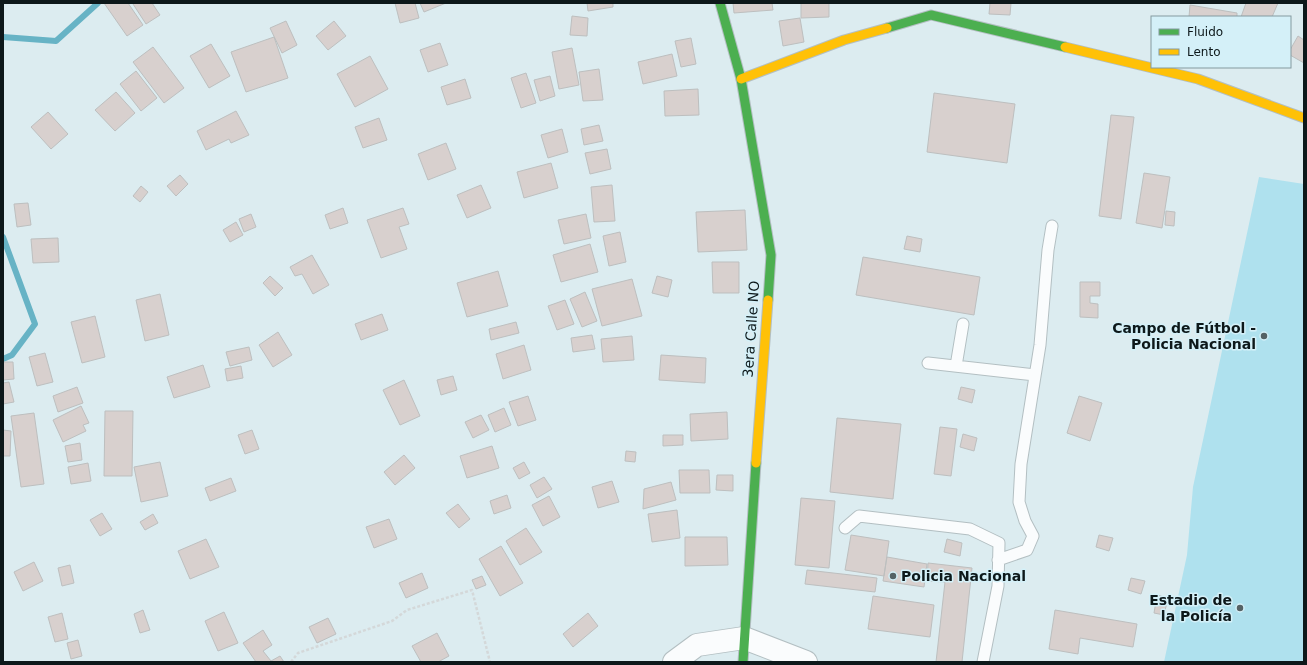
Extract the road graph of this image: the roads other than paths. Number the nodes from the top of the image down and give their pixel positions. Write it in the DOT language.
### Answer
graph roads {
  1 [pos="720,3"];
  2 [pos="1151,68"];
  3 [pos="1152,68"];
  4 [pos="741,80"];
  5 [pos="1304,118"];
  6 [pos="1052,226"];
  7 [pos="963,324"];
  8 [pos="928,363"];
  9 [pos="956,366"];
  10 [pos="1035,375"];
  11 [pos="845,528"];
  12 [pos="998,560"];
  13 [pos="744,638"];
  14 [pos="674,662"];
  15 [pos="743,662"];
  16 [pos="806,662"];
  17 [pos="983,662"];
  1 -- 4 [label="street, 3era Calle NO"];
  2 -- 4 [label="street"];
  3 -- 5 [label="street"];
  4 -- 13 [label="street, 3era Calle NO"];
  6 -- 10 [label="lane"];
  7 -- 9 [label="lane"];
  8 -- 9 [label="lane"];
  9 -- 10 [label="lane"];
  10 -- 12 [label="lane"];
  11 -- 12 [label="lane"];
  12 -- 17 [label="lane"];
  13 -- 14 [label="street"];
  13 -- 15 [label="street, 3era Calle NO"];
  13 -- 16 [label="street"];
}
